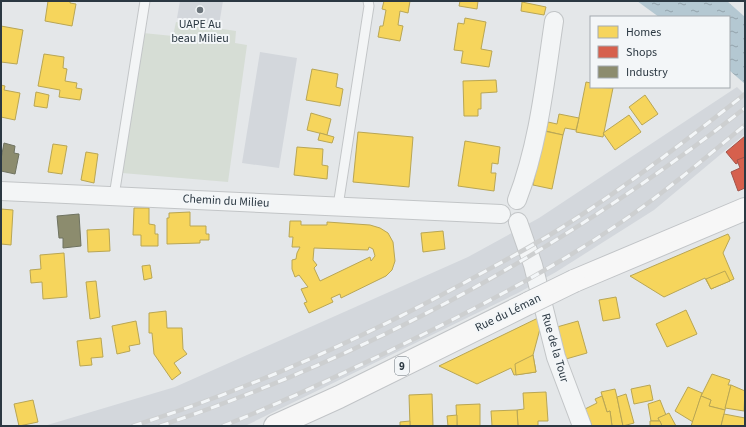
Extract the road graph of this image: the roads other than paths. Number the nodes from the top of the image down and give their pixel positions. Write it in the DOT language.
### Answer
graph roads {
  1 [pos="145,1"];
  2 [pos="368,1"];
  3 [pos="554,21"];
  4 [pos="1,191"];
  5 [pos="114,196"];
  6 [pos="518,200"];
  7 [pos="338,206"];
  8 [pos="745,209"];
  9 [pos="501,214"];
  10 [pos="518,222"];
  11 [pos="275,426"];
  12 [pos="582,426"];
  1 -- 5 [label="lane"];
  2 -- 7 [label="lane"];
  3 -- 6 [label="street"];
  4 -- 5 [label="street, Chemin du Milieu"];
  5 -- 7 [label="street, Chemin du Milieu"];
  6 -- 9 [label="street"];
  6 -- 10 [label="street"];
  7 -- 9 [label="street, Chemin du Milieu"];
  8 -- 11 [label="main road, Rue du Léman / 9, bridge"];
  9 -- 10 [label="street"];
  10 -- 12 [label="street, Rue de la Tour"];
}
